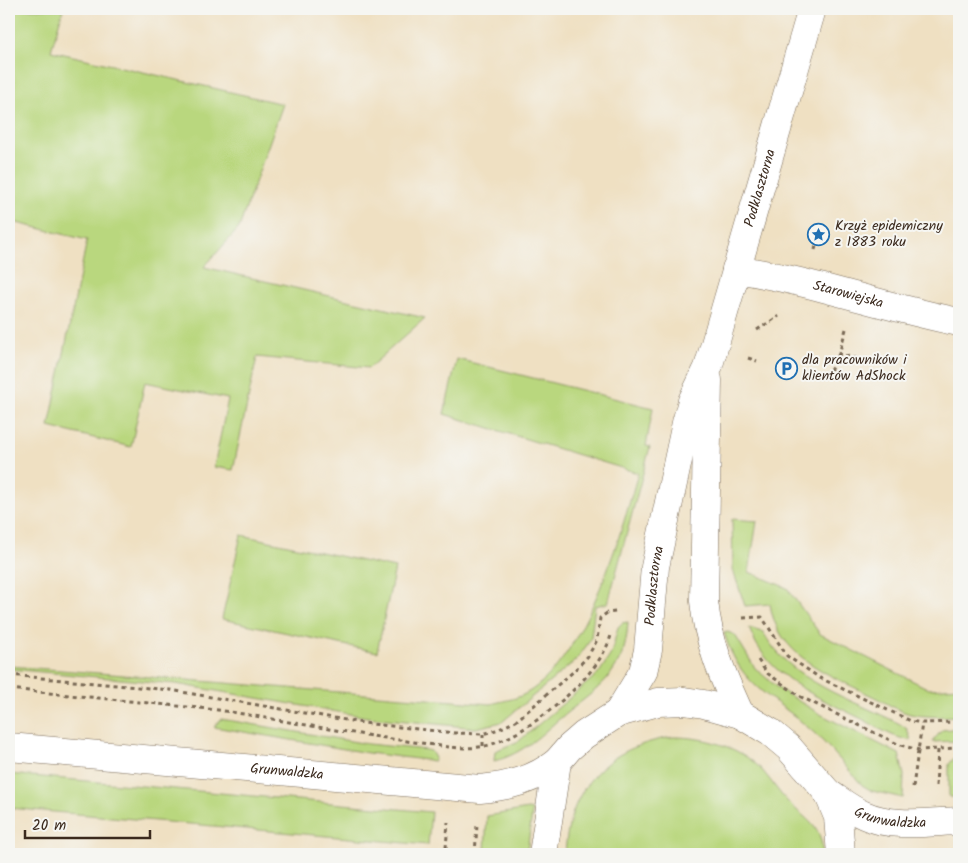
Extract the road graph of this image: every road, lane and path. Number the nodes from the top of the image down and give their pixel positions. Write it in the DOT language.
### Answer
graph roads {
  1 [pos="812,9"];
  2 [pos="736,269"];
  3 [pos="783,314"];
  4 [pos="959,322"];
  5 [pos="846,328"];
  6 [pos="753,334"];
  7 [pos="839,354"];
  8 [pos="867,361"];
  9 [pos="708,368"];
  10 [pos="826,378"];
  11 [pos="614,612"];
  12 [pos="600,618"];
  13 [pos="735,618"];
  14 [pos="613,622"];
  15 [pos="612,632"];
  16 [pos="754,654"];
  17 [pos="9,675"];
  18 [pos="9,690"];
  19 [pos="618,713"];
  20 [pos="740,714"];
  21 [pos="959,722"];
  22 [pos="9,747"];
  23 [pos="959,748"];
  24 [pos="938,750"];
  25 [pos="557,762"];
  26 [pos="936,788"];
  27 [pos="828,792"];
  28 [pos="449,814"];
  29 [pos="959,821"];
  30 [pos="446,848"];
  31 [pos="543,854"];
  32 [pos="841,854"];
  1 -- 2 [label="street, Podklasztorna"];
  2 -- 4 [label="street, Starowiejska"];
  2 -- 9 [label="street, Podklasztorna"];
  3 -- 6 [label="path"];
  5 -- 7 [label="path"];
  7 -- 8 [label="path"];
  7 -- 10 [label="path"];
  9 -- 19 [label="street, Podklasztorna"];
  9 -- 20 [label="street, Podklasztorna"];
  11 -- 14 [label="path"];
  12 -- 17 [label="path"];
  13 -- 21 [label="path"];
  15 -- 18 [label="path"];
  16 -- 24 [label="path"];
  19 -- 20 [label="street"];
  19 -- 25 [label="street, Grunwaldzka"];
  20 -- 27 [label="street"];
  22 -- 25 [label="street, Grunwaldzka"];
  23 -- 24 [label="path"];
  24 -- 26 [label="path"];
  25 -- 31 [label="street"];
  27 -- 29 [label="street, Grunwaldzka"];
  27 -- 32 [label="street"];
  28 -- 30 [label="path"];
}
